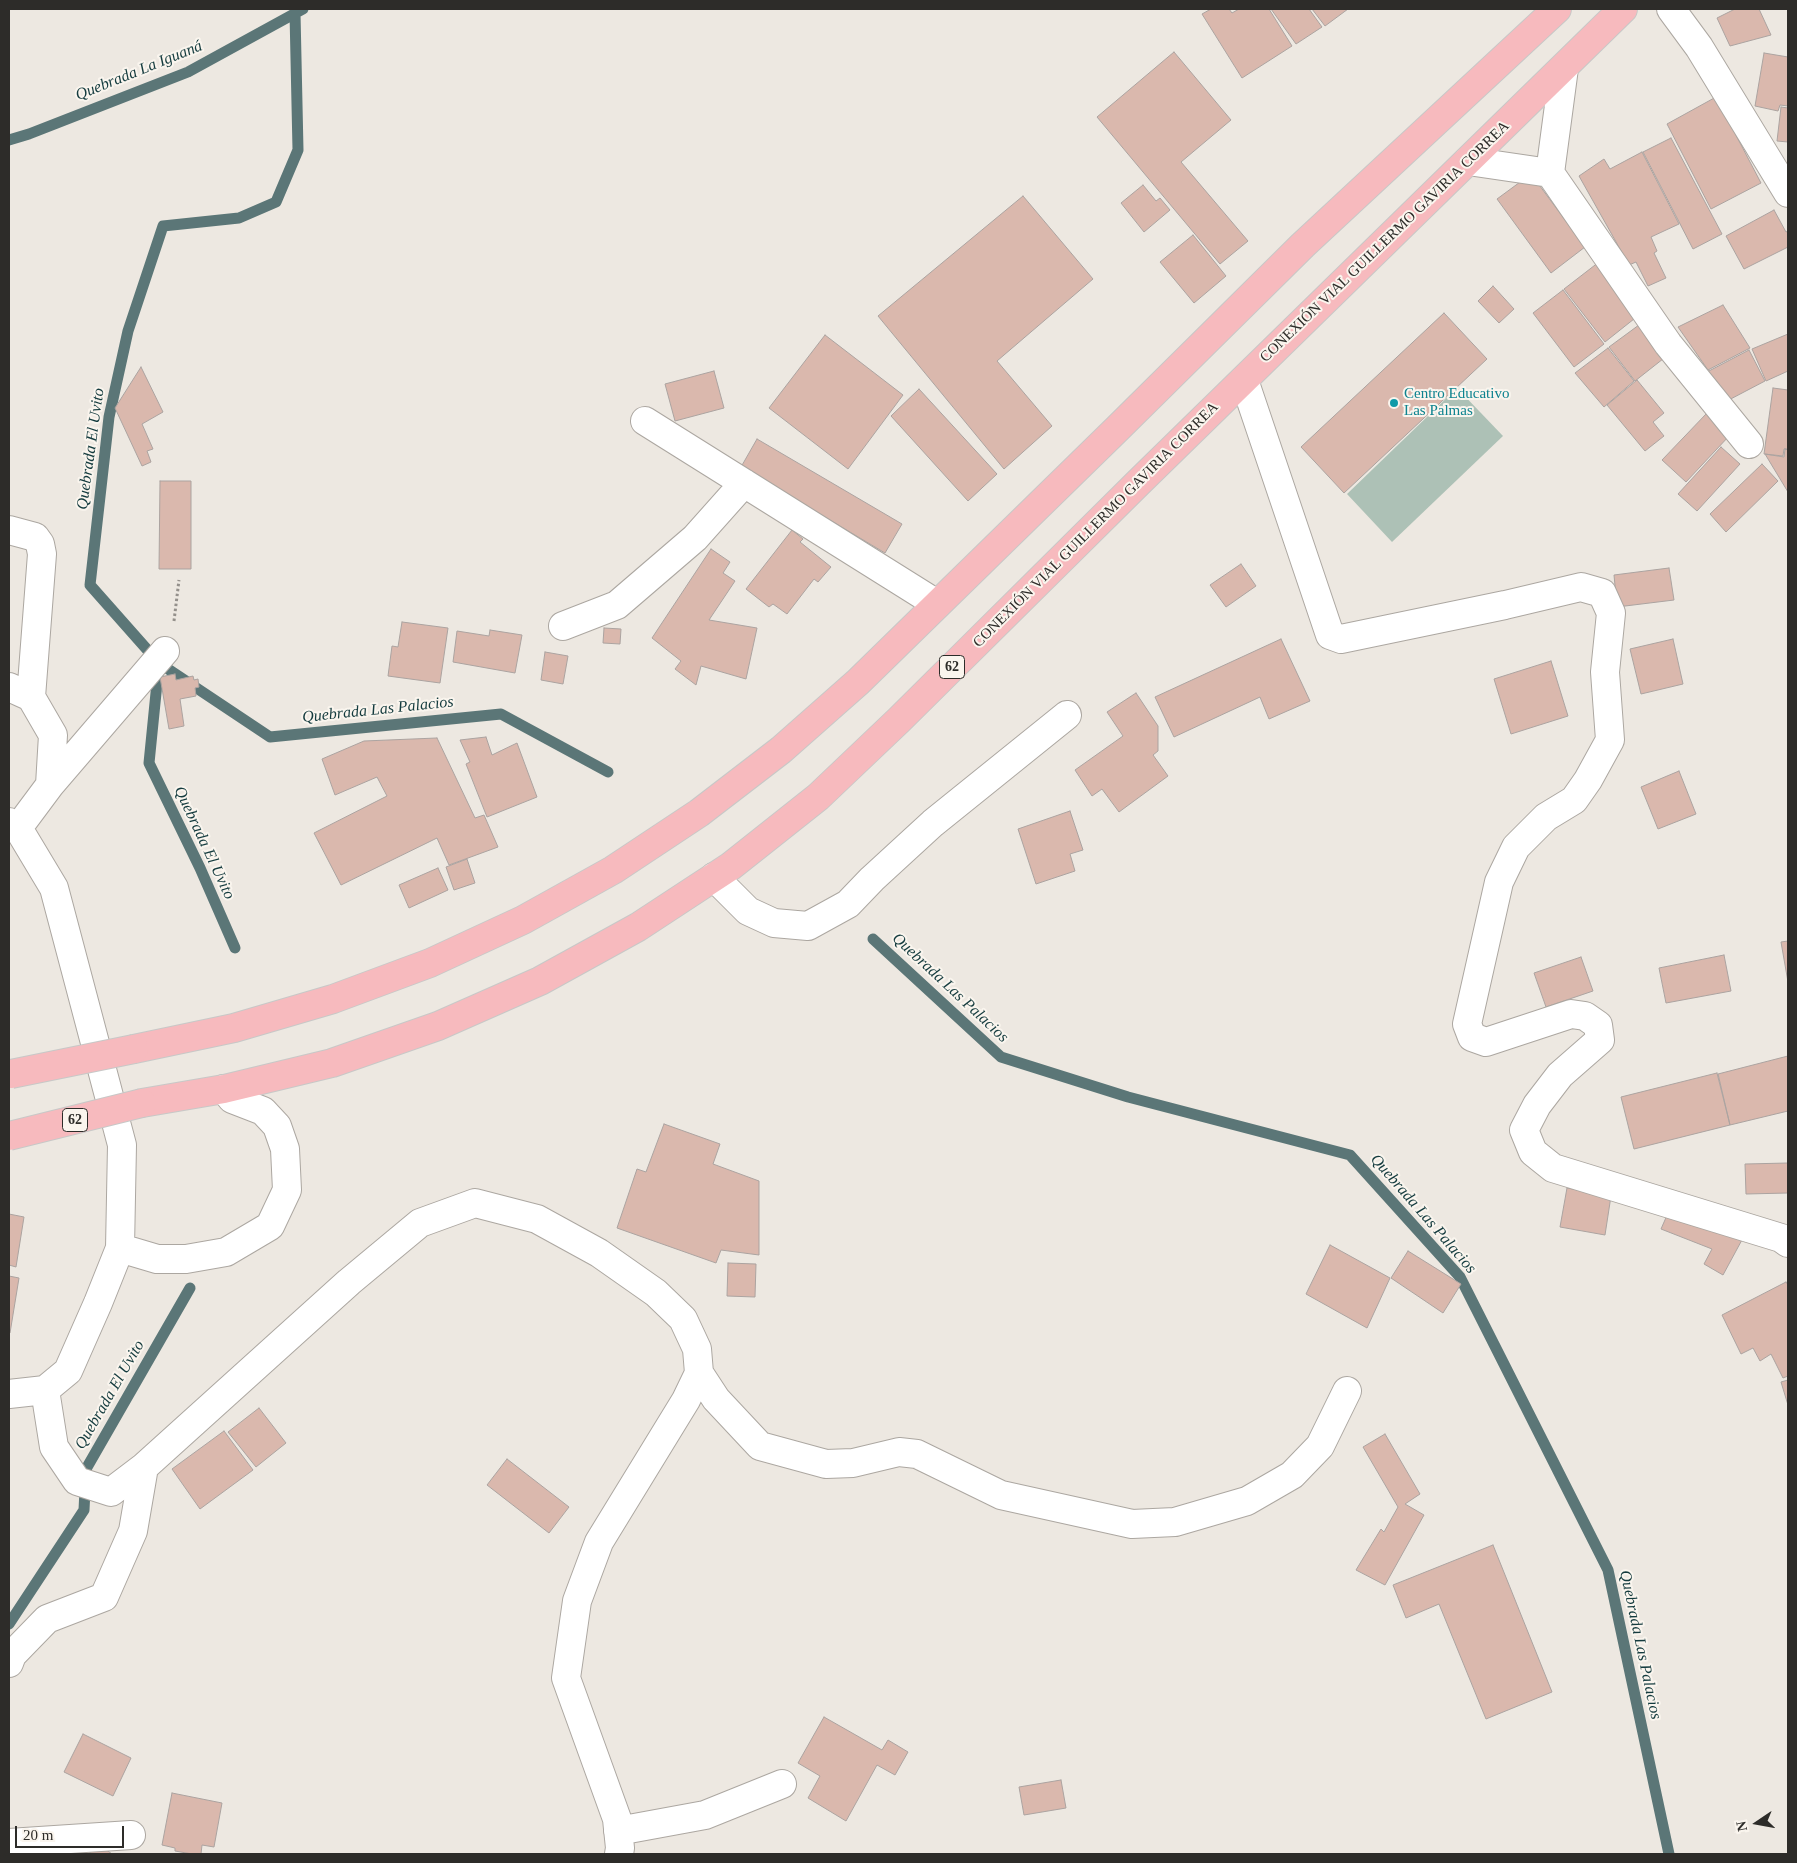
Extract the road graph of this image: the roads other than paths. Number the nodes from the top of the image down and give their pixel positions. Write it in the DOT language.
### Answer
graph roads {
  1 [pos="1557,9"];
  2 [pos="1623,9"];
  3 [pos="1672,9"];
  4 [pos="1564,68"];
  5 [pos="1468,161"];
  6 [pos="1550,173"];
  7 [pos="1788,193"];
  8 [pos="1244,380"];
  9 [pos="645,421"];
  10 [pos="1749,444"];
  11 [pos="744,483"];
  12 [pos="9,530"];
  13 [pos="937,604"];
  14 [pos="563,626"];
  15 [pos="165,651"];
  16 [pos="20,692"];
  17 [pos="1067,715"];
  18 [pos="50,785"];
  19 [pos="13,825"];
  20 [pos="714,877"];
  21 [pos="10,1074"];
  22 [pos="224,1089"];
  23 [pos="9,1136"];
  24 [pos="1788,1243"];
  25 [pos="120,1248"];
  26 [pos="699,1373"];
  27 [pos="45,1390"];
  28 [pos="1347,1391"];
  29 [pos="9,1394"];
  30 [pos="144,1467"];
  31 [pos="9,1663"];
  32 [pos="782,1784"];
  33 [pos="131,1836"];
  34 [pos="9,1843"];
  35 [pos="618,1843"];
  1 -- 13 [label="highway"];
  2 -- 4 [label="highway, CONEXIÓN VIAL GUILLERMO GAVIRIA CORREA / 62"];
  3 -- 7 [label="street"];
  4 -- 5 [label="highway, CONEXIÓN VIAL GUILLERMO GAVIRIA CORREA / 62"];
  4 -- 6 [label="street"];
  5 -- 6 [label="street"];
  5 -- 8 [label="highway, CONEXIÓN VIAL GUILLERMO GAVIRIA CORREA / 62"];
  6 -- 10 [label="street"];
  8 -- 20 [label="highway, CONEXIÓN VIAL GUILLERMO GAVIRIA CORREA / 62"];
  8 -- 24 [label="street"];
  9 -- 11 [label="street"];
  11 -- 13 [label="street"];
  11 -- 14 [label="street"];
  12 -- 16 [label="street"];
  13 -- 21 [label="highway, bridge"];
  15 -- 18 [label="street"];
  16 -- 18 [label="street"];
  17 -- 20 [label="street"];
  18 -- 19 [label="street"];
  19 -- 25 [label="street"];
  20 -- 22 [label="highway, CONEXIÓN VIAL GUILLERMO GAVIRIA CORREA / 62"];
  22 -- 23 [label="highway, CONEXIÓN VIAL GUILLERMO GAVIRIA CORREA / 62, bridge"];
  22 -- 25 [label="street"];
  25 -- 27 [label="street"];
  26 -- 28 [label="street"];
  26 -- 30 [label="street"];
  26 -- 35 [label="street"];
  27 -- 29 [label="street"];
  27 -- 30 [label="street"];
  30 -- 31 [label="street"];
  32 -- 35 [label="street"];
  33 -- 34 [label="street"];
}
